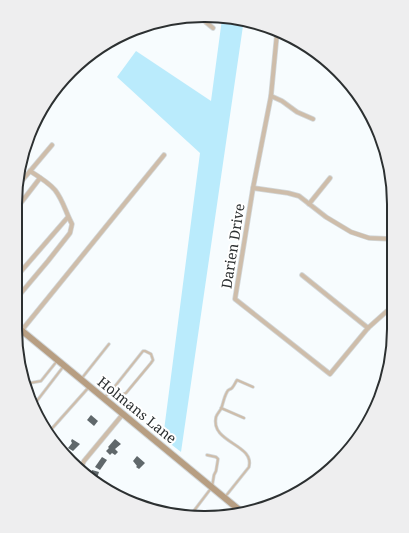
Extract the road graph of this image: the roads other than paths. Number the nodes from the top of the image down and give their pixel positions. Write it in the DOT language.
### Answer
graph roads {
  1 [pos="206,22"];
  2 [pos="213,28"];
  3 [pos="277,37"];
  4 [pos="271,96"];
  5 [pos="313,119"];
  6 [pos="52,145"];
  7 [pos="164,154"];
  8 [pos="30,171"];
  9 [pos="25,178"];
  10 [pos="40,178"];
  11 [pos="330,178"];
  12 [pos="253,188"];
  13 [pos="22,201"];
  14 [pos="309,204"];
  15 [pos="68,217"];
  16 [pos="387,239"];
  17 [pos="22,270"];
  18 [pos="302,275"];
  19 [pos="22,292"];
  20 [pos="387,310"];
  21 [pos="368,328"];
  22 [pos="22,330"];
  23 [pos="109,344"];
  24 [pos="58,360"];
  25 [pos="64,366"];
  26 [pos="81,379"];
  27 [pos="31,383"];
  28 [pos="89,386"];
  29 [pos="253,387"];
  30 [pos="112,390"];
  31 [pos="104,398"];
  32 [pos="37,401"];
  33 [pos="221,408"];
  34 [pos="123,414"];
  35 [pos="244,418"];
  36 [pos="52,428"];
  37 [pos="206,455"];
  38 [pos="82,465"];
  39 [pos="212,487"];
  40 [pos="225,498"];
  41 [pos="236,508"];
  42 [pos="194,511"];
  1 -- 2 [label="street"];
  3 -- 4 [label="street, Darien Drive"];
  4 -- 5 [label="street"];
  4 -- 12 [label="street, Darien Drive"];
  6 -- 8 [label="street"];
  7 -- 22 [label="street"];
  8 -- 9 [label="street"];
  8 -- 10 [label="street"];
  10 -- 13 [label="street"];
  10 -- 15 [label="street"];
  11 -- 14 [label="street"];
  12 -- 14 [label="street"];
  12 -- 21 [label="street, Darien Drive"];
  14 -- 16 [label="street"];
  15 -- 17 [label="street"];
  15 -- 19 [label="street"];
  18 -- 21 [label="street"];
  20 -- 21 [label="street, Darien Drive"];
  22 -- 24 [label="main road, Holmans Lane"];
  23 -- 26 [label="lane"];
  24 -- 25 [label="main road, Holmans Lane"];
  24 -- 27 [label="lane"];
  25 -- 26 [label="main road, Holmans Lane"];
  25 -- 32 [label="lane"];
  26 -- 28 [label="main road, Holmans Lane"];
  28 -- 31 [label="main road, Holmans Lane"];
  28 -- 36 [label="lane"];
  29 -- 33 [label="lane"];
  30 -- 30 [label="lane"];
  30 -- 31 [label="lane"];
  31 -- 34 [label="main road, Holmans Lane"];
  33 -- 35 [label="lane"];
  33 -- 40 [label="lane"];
  34 -- 38 [label="street"];
  34 -- 39 [label="main road, Holmans Lane"];
  37 -- 39 [label="lane"];
  39 -- 40 [label="main road, Holmans Lane"];
  39 -- 42 [label="lane"];
  40 -- 41 [label="main road, Holmans Lane"];
}
